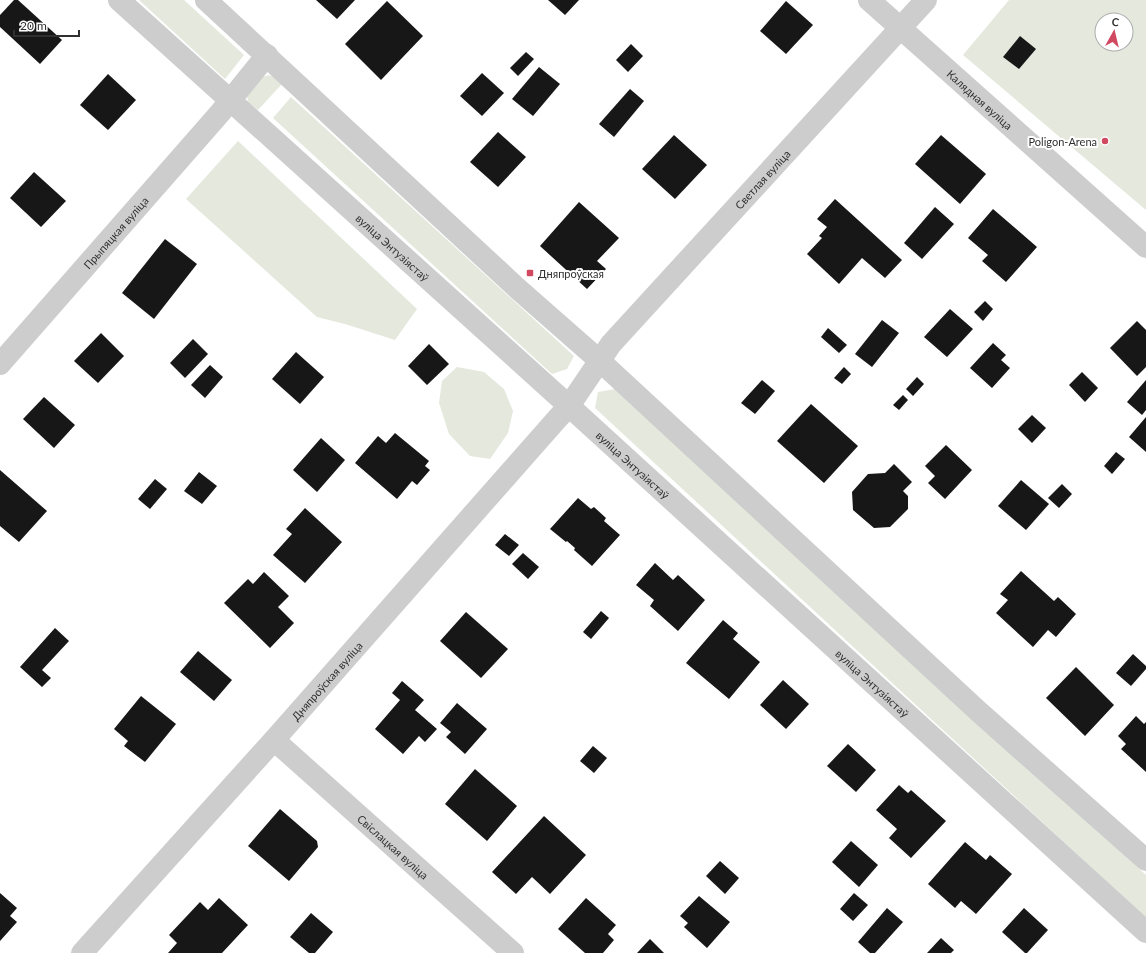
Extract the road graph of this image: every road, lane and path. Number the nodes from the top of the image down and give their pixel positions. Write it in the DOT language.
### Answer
graph roads {
  1 [pos="119,0"];
  2 [pos="206,0"];
  3 [pos="869,0"];
  4 [pos="926,0"];
  5 [pos="900,28"];
  6 [pos="267,55"];
  7 [pos="231,100"];
  8 [pos="1146,247"];
  9 [pos="600,361"];
  10 [pos="0,364"];
  11 [pos="569,406"];
  12 [pos="274,740"];
  13 [pos="1146,860"];
  14 [pos="1146,932"];
  15 [pos="82,953"];
  16 [pos="513,953"];
  1 -- 7 [label="street, вуліца Энтузіястаў"];
  2 -- 6 [label="street"];
  3 -- 5 [label="street, Калядная вуліца"];
  4 -- 5 [label="street, Светлая вуліца"];
  5 -- 8 [label="street, Калядная вуліца"];
  5 -- 9 [label="street, Светлая вуліца"];
  6 -- 7 [label="street, Прыпяцкая вуліца"];
  6 -- 9 [label="street"];
  7 -- 10 [label="street, Прыпяцкая вуліца"];
  7 -- 11 [label="street, вуліца Энтузіястаў"];
  9 -- 11 [label="street, Светлая вуліца"];
  9 -- 13 [label="street"];
  11 -- 12 [label="street, Дняпроўская вуліца"];
  11 -- 14 [label="street, вуліца Энтузіястаў"];
  12 -- 15 [label="street, Дняпроўская вуліца"];
  12 -- 16 [label="street, Свіслацкая вуліца"];
}
